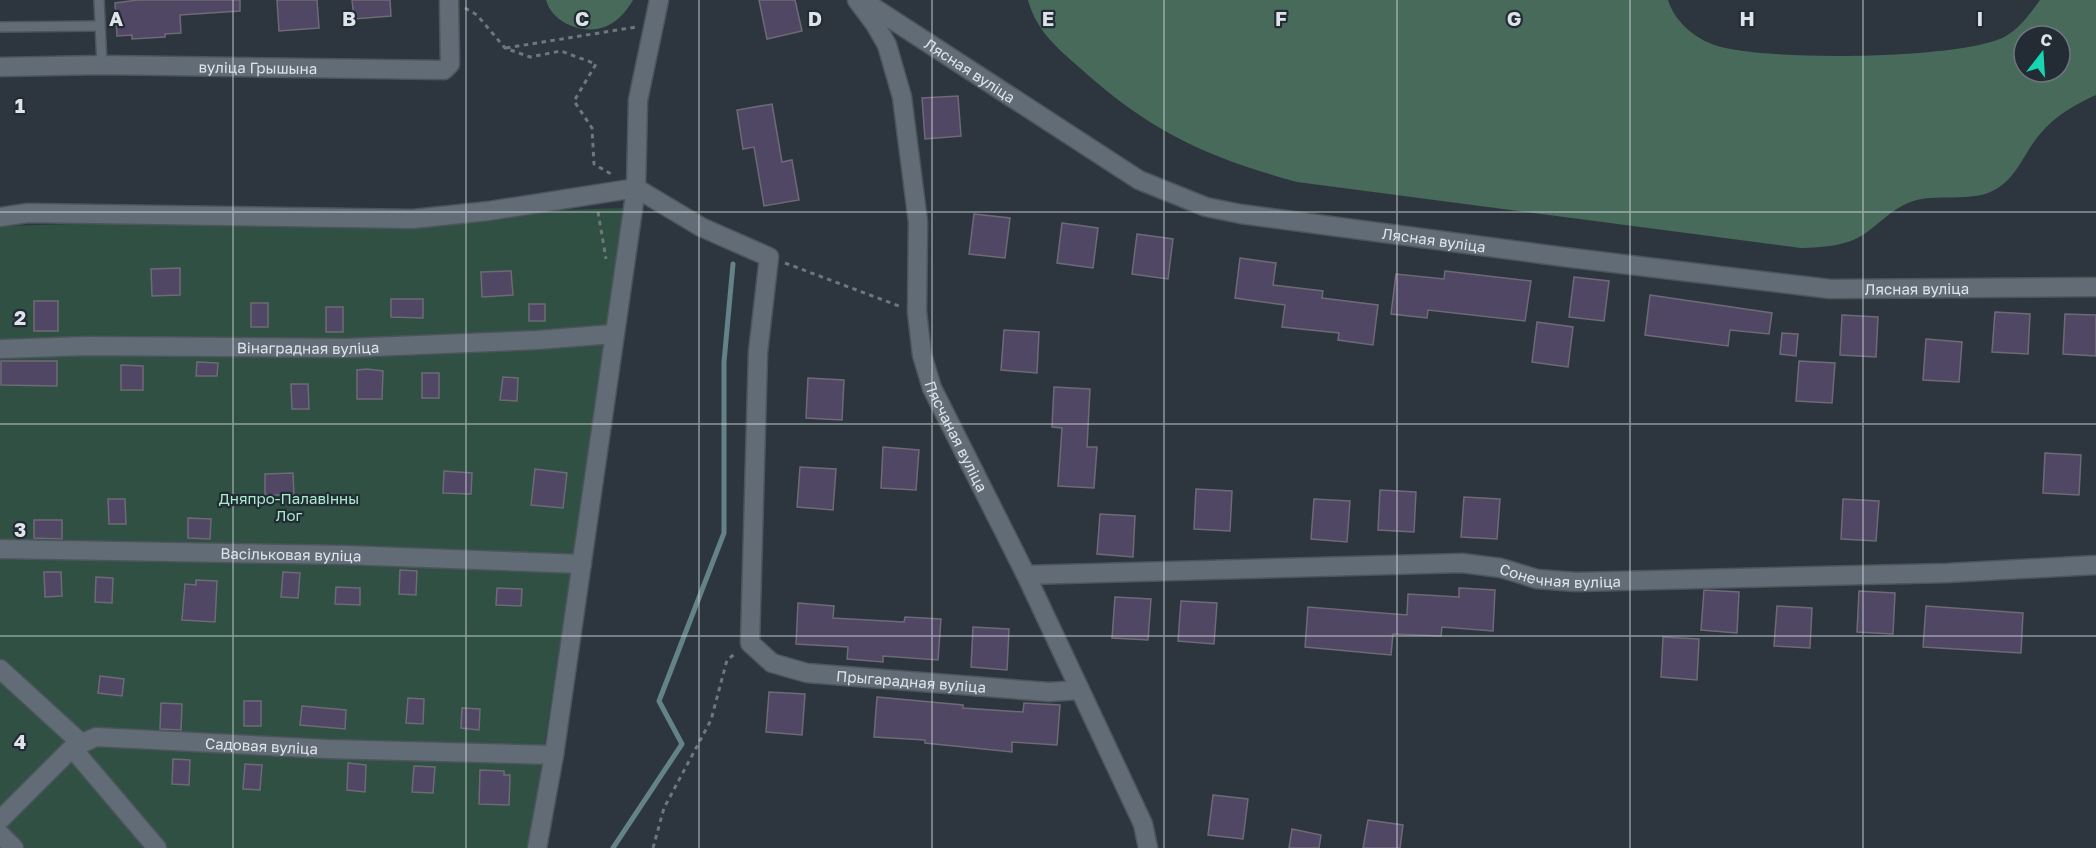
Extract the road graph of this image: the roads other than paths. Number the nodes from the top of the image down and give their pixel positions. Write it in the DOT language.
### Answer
graph roads {
  1 [pos="99,0"];
  2 [pos="659,0"];
  3 [pos="860,0"];
  4 [pos="454,3"];
  5 [pos="98,26"];
  6 [pos="0,27"];
  7 [pos="102,65"];
  8 [pos="0,67"];
  9 [pos="636,188"];
  10 [pos="0,218"];
  11 [pos="2096,286"];
  12 [pos="613,334"];
  13 [pos="0,349"];
  14 [pos="0,549"];
  15 [pos="582,564"];
  16 [pos="2096,565"];
  17 [pos="1026,575"];
  18 [pos="0,669"];
  19 [pos="1079,690"];
  20 [pos="76,746"];
  21 [pos="554,755"];
  22 [pos="0,820"];
  23 [pos="0,834"];
  24 [pos="14,848"];
  25 [pos="157,848"];
  26 [pos="537,848"];
  27 [pos="1148,848"];
  1 -- 5 [label="lane"];
  2 -- 9 [label="street"];
  3 -- 11 [label="street, Лясная вуліца"];
  3 -- 17 [label="street, Пясчаная вуліца"];
  4 -- 7 [label="street, вуліца Грышына"];
  5 -- 6 [label="lane"];
  5 -- 7 [label="lane"];
  7 -- 8 [label="street, вуліца Грышына"];
  9 -- 10 [label="street"];
  9 -- 12 [label="street"];
  9 -- 19 [label="street, Прыгарадная вуліца"];
  12 -- 13 [label="street, Вінаградная вуліца"];
  12 -- 15 [label="street"];
  14 -- 15 [label="street, Васільковая вуліца"];
  15 -- 21 [label="street"];
  16 -- 17 [label="street, Сонечная вуліца"];
  17 -- 19 [label="street, Пясчаная вуліца"];
  18 -- 20 [label="street"];
  19 -- 27 [label="street, Пясчаная вуліца"];
  20 -- 21 [label="street, Садовая вуліца"];
  20 -- 22 [label="street"];
  20 -- 25 [label="street"];
  21 -- 26 [label="street"];
  23 -- 24 [label="street"];
}
